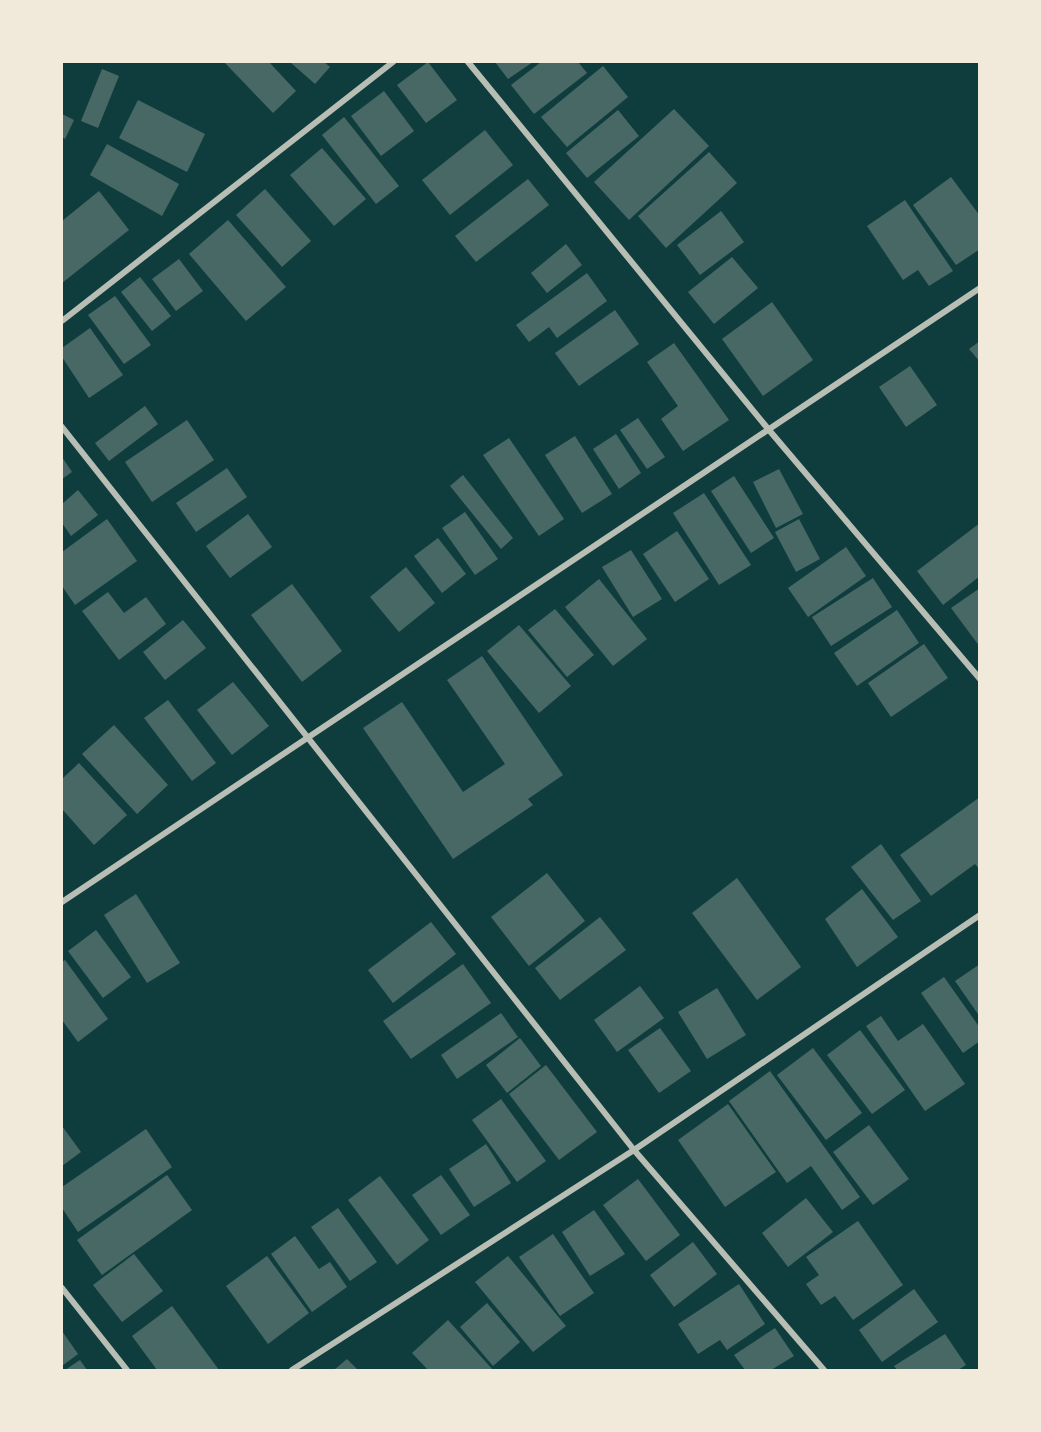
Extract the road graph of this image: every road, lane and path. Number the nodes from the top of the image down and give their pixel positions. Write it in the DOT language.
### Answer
graph roads {
  1 [pos="393,62"];
  2 [pos="468,62"];
  3 [pos="980,288"];
  4 [pos="62,321"];
  5 [pos="62,427"];
  6 [pos="769,430"];
  7 [pos="980,679"];
  8 [pos="307,737"];
  9 [pos="62,902"];
  10 [pos="980,915"];
  11 [pos="634,1150"];
  12 [pos="62,1288"];
  13 [pos="127,1371"];
  14 [pos="292,1371"];
  15 [pos="824,1371"];
  1 -- 4 [label="street"];
  2 -- 6 [label="street"];
  3 -- 6 [label="street"];
  5 -- 8 [label="street"];
  6 -- 7 [label="street"];
  6 -- 8 [label="street"];
  8 -- 9 [label="street"];
  8 -- 11 [label="street"];
  10 -- 11 [label="street"];
  11 -- 14 [label="street"];
  11 -- 15 [label="street"];
  12 -- 13 [label="street"];
}
